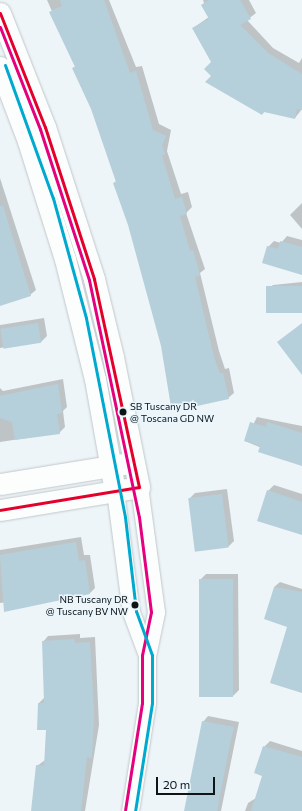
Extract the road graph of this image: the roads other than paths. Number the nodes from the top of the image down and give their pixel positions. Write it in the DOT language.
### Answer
graph roads {
  1 [pos="0,13"];
  2 [pos="0,67"];
  3 [pos="134,462"];
  4 [pos="111,466"];
  5 [pos="0,484"];
  6 [pos="138,487"];
  7 [pos="115,491"];
  8 [pos="0,510"];
  9 [pos="147,656"];
  10 [pos="130,811"];
  1 -- 3 [label="street"];
  2 -- 4 [label="street"];
  3 -- 4 [label="street"];
  3 -- 6 [label="street"];
  4 -- 5 [label="street"];
  4 -- 7 [label="street"];
  6 -- 7 [label="street"];
  6 -- 9 [label="street"];
  7 -- 8 [label="street"];
  7 -- 9 [label="street"];
  9 -- 10 [label="street"];
}
